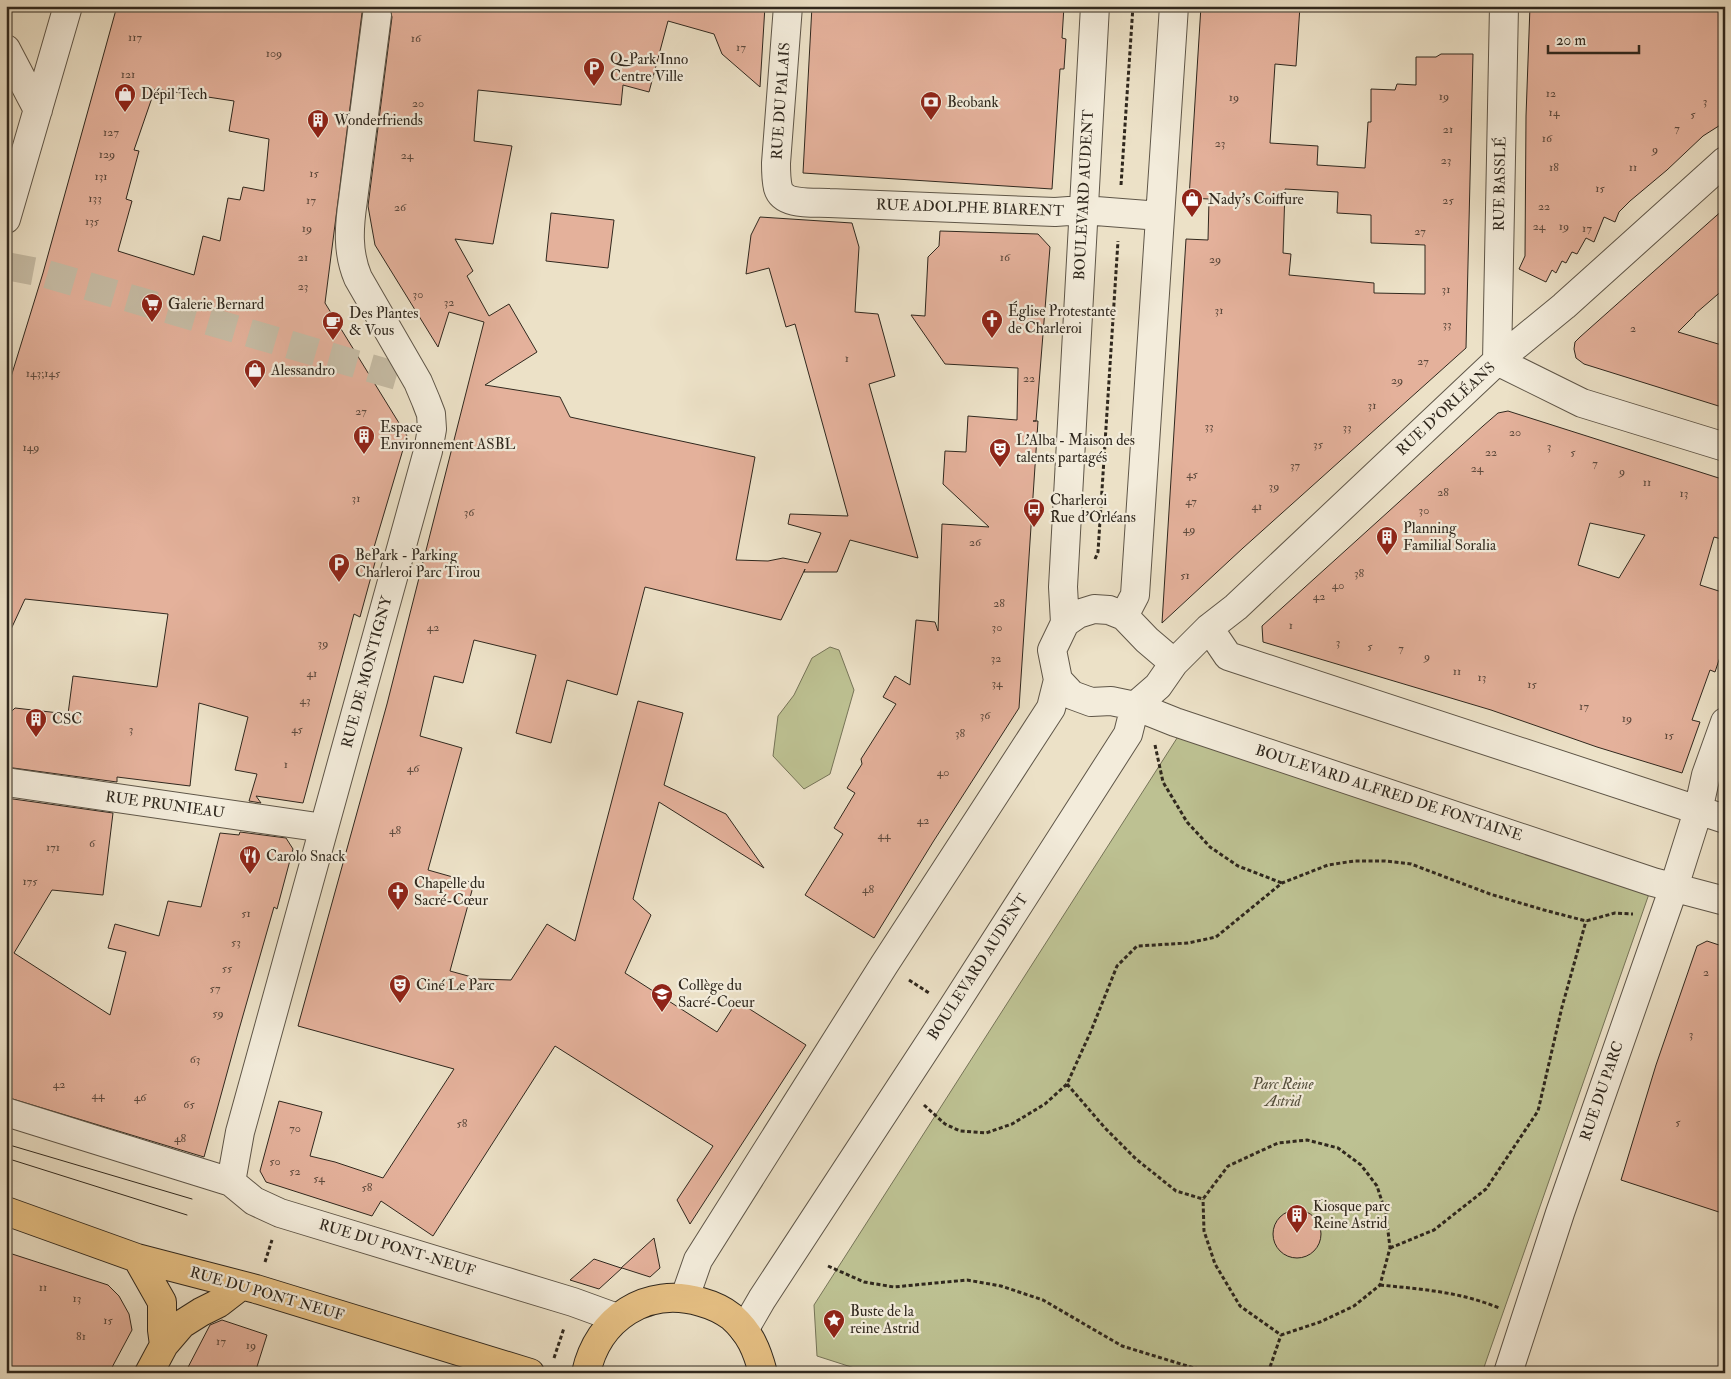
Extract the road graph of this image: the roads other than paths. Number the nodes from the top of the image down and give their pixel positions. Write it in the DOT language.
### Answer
graph roads {
  1 [pos="68,6"];
  2 [pos="788,6"];
  3 [pos="1095,6"];
  4 [pos="1174,6"];
  5 [pos="1504,6"];
  6 [pos="377,15"];
  7 [pos="6,49"];
  8 [pos="38,110"];
  9 [pos="1725,162"];
  10 [pos="782,195"];
  11 [pos="1083,210"];
  12 [pos="1160,216"];
  13 [pos="6,219"];
  14 [pos="1497,361"];
  15 [pos="1725,447"];
  16 [pos="1124,616"];
  17 [pos="1065,623"];
  18 [pos="1209,628"];
  19 [pos="1174,664"];
  20 [pos="1058,680"];
  21 [pos="1135,706"];
  22 [pos="1725,722"];
  23 [pos="6,782"];
  24 [pos="1698,811"];
  25 [pos="1725,819"];
  26 [pos="324,828"];
  27 [pos="1674,887"];
  28 [pos="1725,901"];
  29 [pos="6,1112"];
  30 [pos="231,1182"];
  31 [pos="6,1211"];
  32 [pos="137,1258"];
  33 [pos="249,1288"];
  34 [pos="685,1297"];
  35 [pos="618,1318"];
  36 [pos="744,1330"];
  37 [pos="164,1345"];
  38 [pos="541,1368"];
  39 [pos="149,1373"];
  40 [pos="586,1373"];
  41 [pos="763,1373"];
  42 [pos="1508,1373"];
  1 -- 8 [label="street"];
  2 -- 10 [label="street, RUE DU PALAIS"];
  3 -- 11 [label="street, BOULEVARD AUDENT"];
  4 -- 12 [label="street"];
  5 -- 14 [label="street, RUE BASSLÉ"];
  6 -- 26 [label="street, RUE DE MONTIGNY"];
  7 -- 8 [label="street"];
  8 -- 13 [label="street"];
  9 -- 14 [label="street, RUE D'ORLÉANS"];
  10 -- 11 [label="street, RUE ADOLPHE BIARENT"];
  11 -- 12 [label="street, RUE ADOLPHE BIARENT"];
  11 -- 17 [label="street, BOULEVARD AUDENT"];
  12 -- 16 [label="street"];
  14 -- 15 [label="street"];
  14 -- 18 [label="street, RUE D'ORLÉANS"];
  16 -- 17 [label="street"];
  16 -- 19 [label="street"];
  17 -- 20 [label="street, BOULEVARD AUDENT"];
  18 -- 19 [label="street, RUE D'ORLÉANS"];
  18 -- 24 [label="street"];
  19 -- 21 [label="street"];
  20 -- 21 [label="street, BOULEVARD ALFRED DE FONTAINE"];
  20 -- 34 [label="street, BOULEVARD AUDENT"];
  21 -- 27 [label="street, BOULEVARD ALFRED DE FONTAINE"];
  21 -- 36 [label="street, BOULEVARD AUDENT"];
  22 -- 24 [label="street, RUE DU PARC"];
  23 -- 26 [label="street, RUE PRUNIEAU"];
  24 -- 25 [label="street"];
  24 -- 27 [label="street, RUE DU PARC"];
  26 -- 30 [label="street, RUE DE MONTIGNY"];
  27 -- 28 [label="street, BOULEVARD ALFRED DE FONTAINE"];
  27 -- 42 [label="street, RUE DU PARC"];
  29 -- 30 [label="street"];
  30 -- 35 [label="street, RUE DU PONT-NEUF"];
  31 -- 32 [label="main road, RUE DU PONT NEUF"];
  32 -- 33 [label="main road, RUE DU PONT NEUF"];
  32 -- 37 [label="main road"];
  33 -- 37 [label="main road"];
  33 -- 38 [label="main road, RUE DU PONT NEUF"];
  34 -- 35 [label="main road"];
  34 -- 36 [label="main road"];
  35 -- 40 [label="main road"];
  36 -- 41 [label="main road"];
  37 -- 39 [label="main road"];
}
